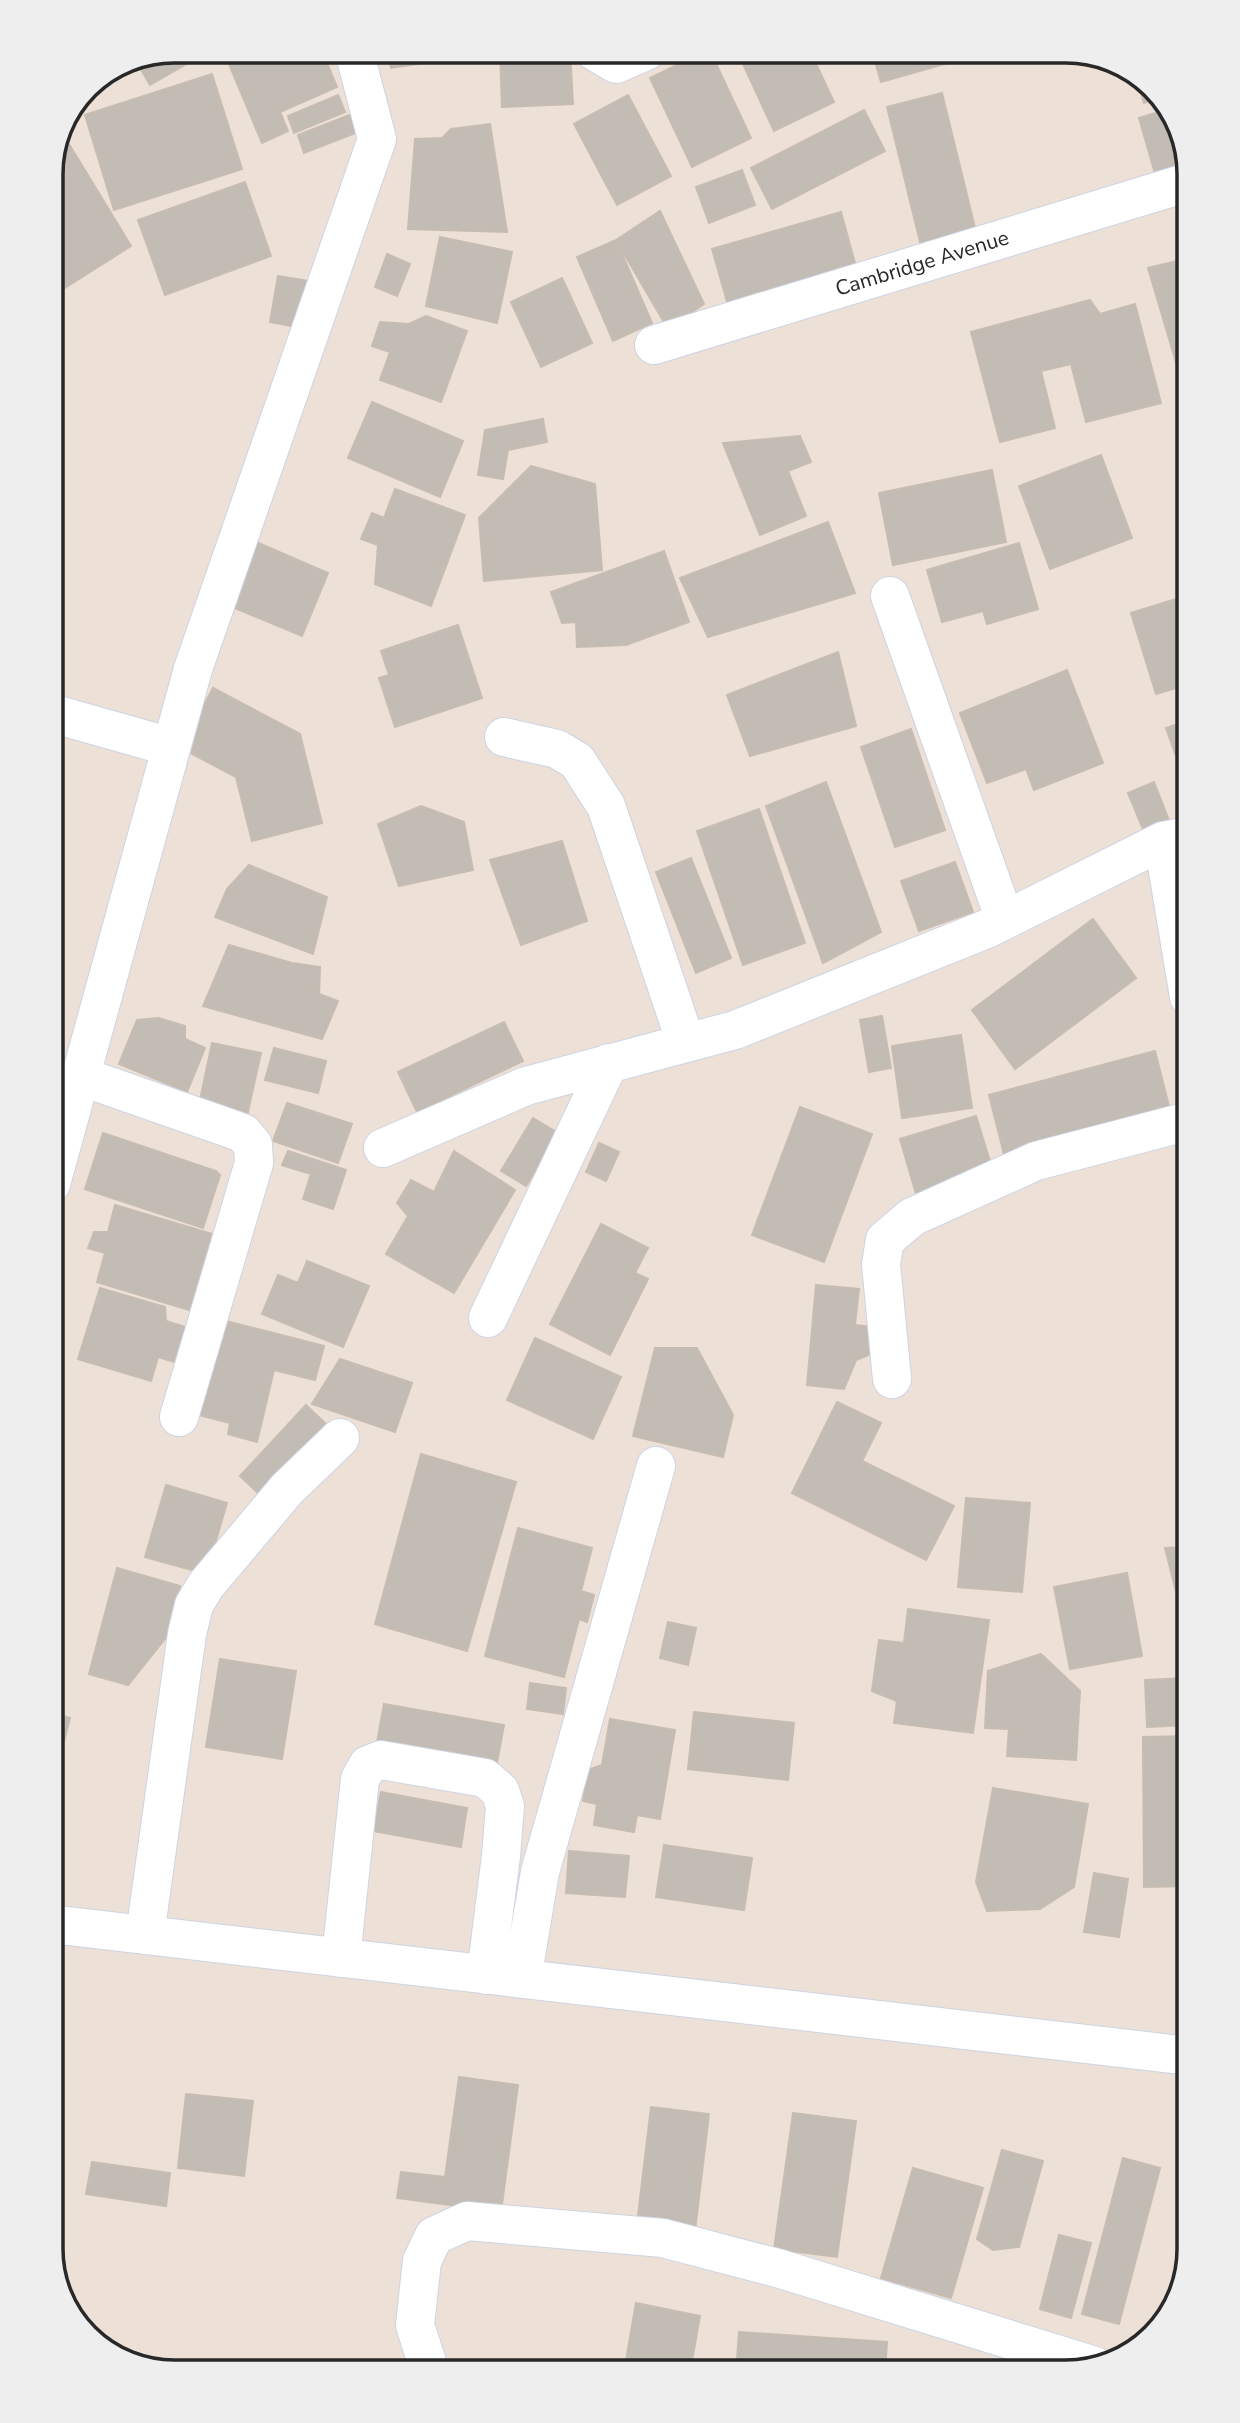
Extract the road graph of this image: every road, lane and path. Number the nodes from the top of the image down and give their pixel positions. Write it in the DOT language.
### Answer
graph roads {
  1 [pos="357,63"];
  2 [pos="1177,186"];
  3 [pos="654,345"];
  4 [pos="890,596"];
  5 [pos="63,716"];
  6 [pos="504,737"];
  7 [pos="171,747"];
  8 [pos="1176,839"];
  9 [pos="1005,920"];
  10 [pos="686,1043"];
  11 [pos="609,1063"];
  12 [pos="80,1076"];
  13 [pos="1177,1124"];
  14 [pos="63,1132"];
  15 [pos="383,1148"];
  16 [pos="488,1318"];
  17 [pos="892,1379"];
  18 [pos="179,1417"];
  19 [pos="340,1438"];
  20 [pos="656,1466"];
  21 [pos="63,1926"];
  22 [pos="145,1936"];
  23 [pos="341,1958"];
  24 [pos="504,1977"];
  25 [pos="1177,2055"];
  26 [pos="1073,2359"];
  27 [pos="426,2360"];
  1 -- 7 [label="street"];
  2 -- 3 [label="street, Cambridge Avenue"];
  4 -- 9 [label="street"];
  5 -- 7 [label="street"];
  6 -- 10 [label="street"];
  7 -- 12 [label="street"];
  8 -- 9 [label="street"];
  9 -- 10 [label="street"];
  10 -- 11 [label="street"];
  11 -- 15 [label="street"];
  11 -- 16 [label="street"];
  12 -- 14 [label="street"];
  12 -- 18 [label="street"];
  13 -- 17 [label="street"];
  19 -- 22 [label="street"];
  20 -- 24 [label="street"];
  21 -- 22 [label="street"];
  22 -- 23 [label="street"];
  23 -- 24 [label="street"];
  23 -- 24 [label="street"];
  24 -- 25 [label="street"];
  26 -- 27 [label="street"];
}
